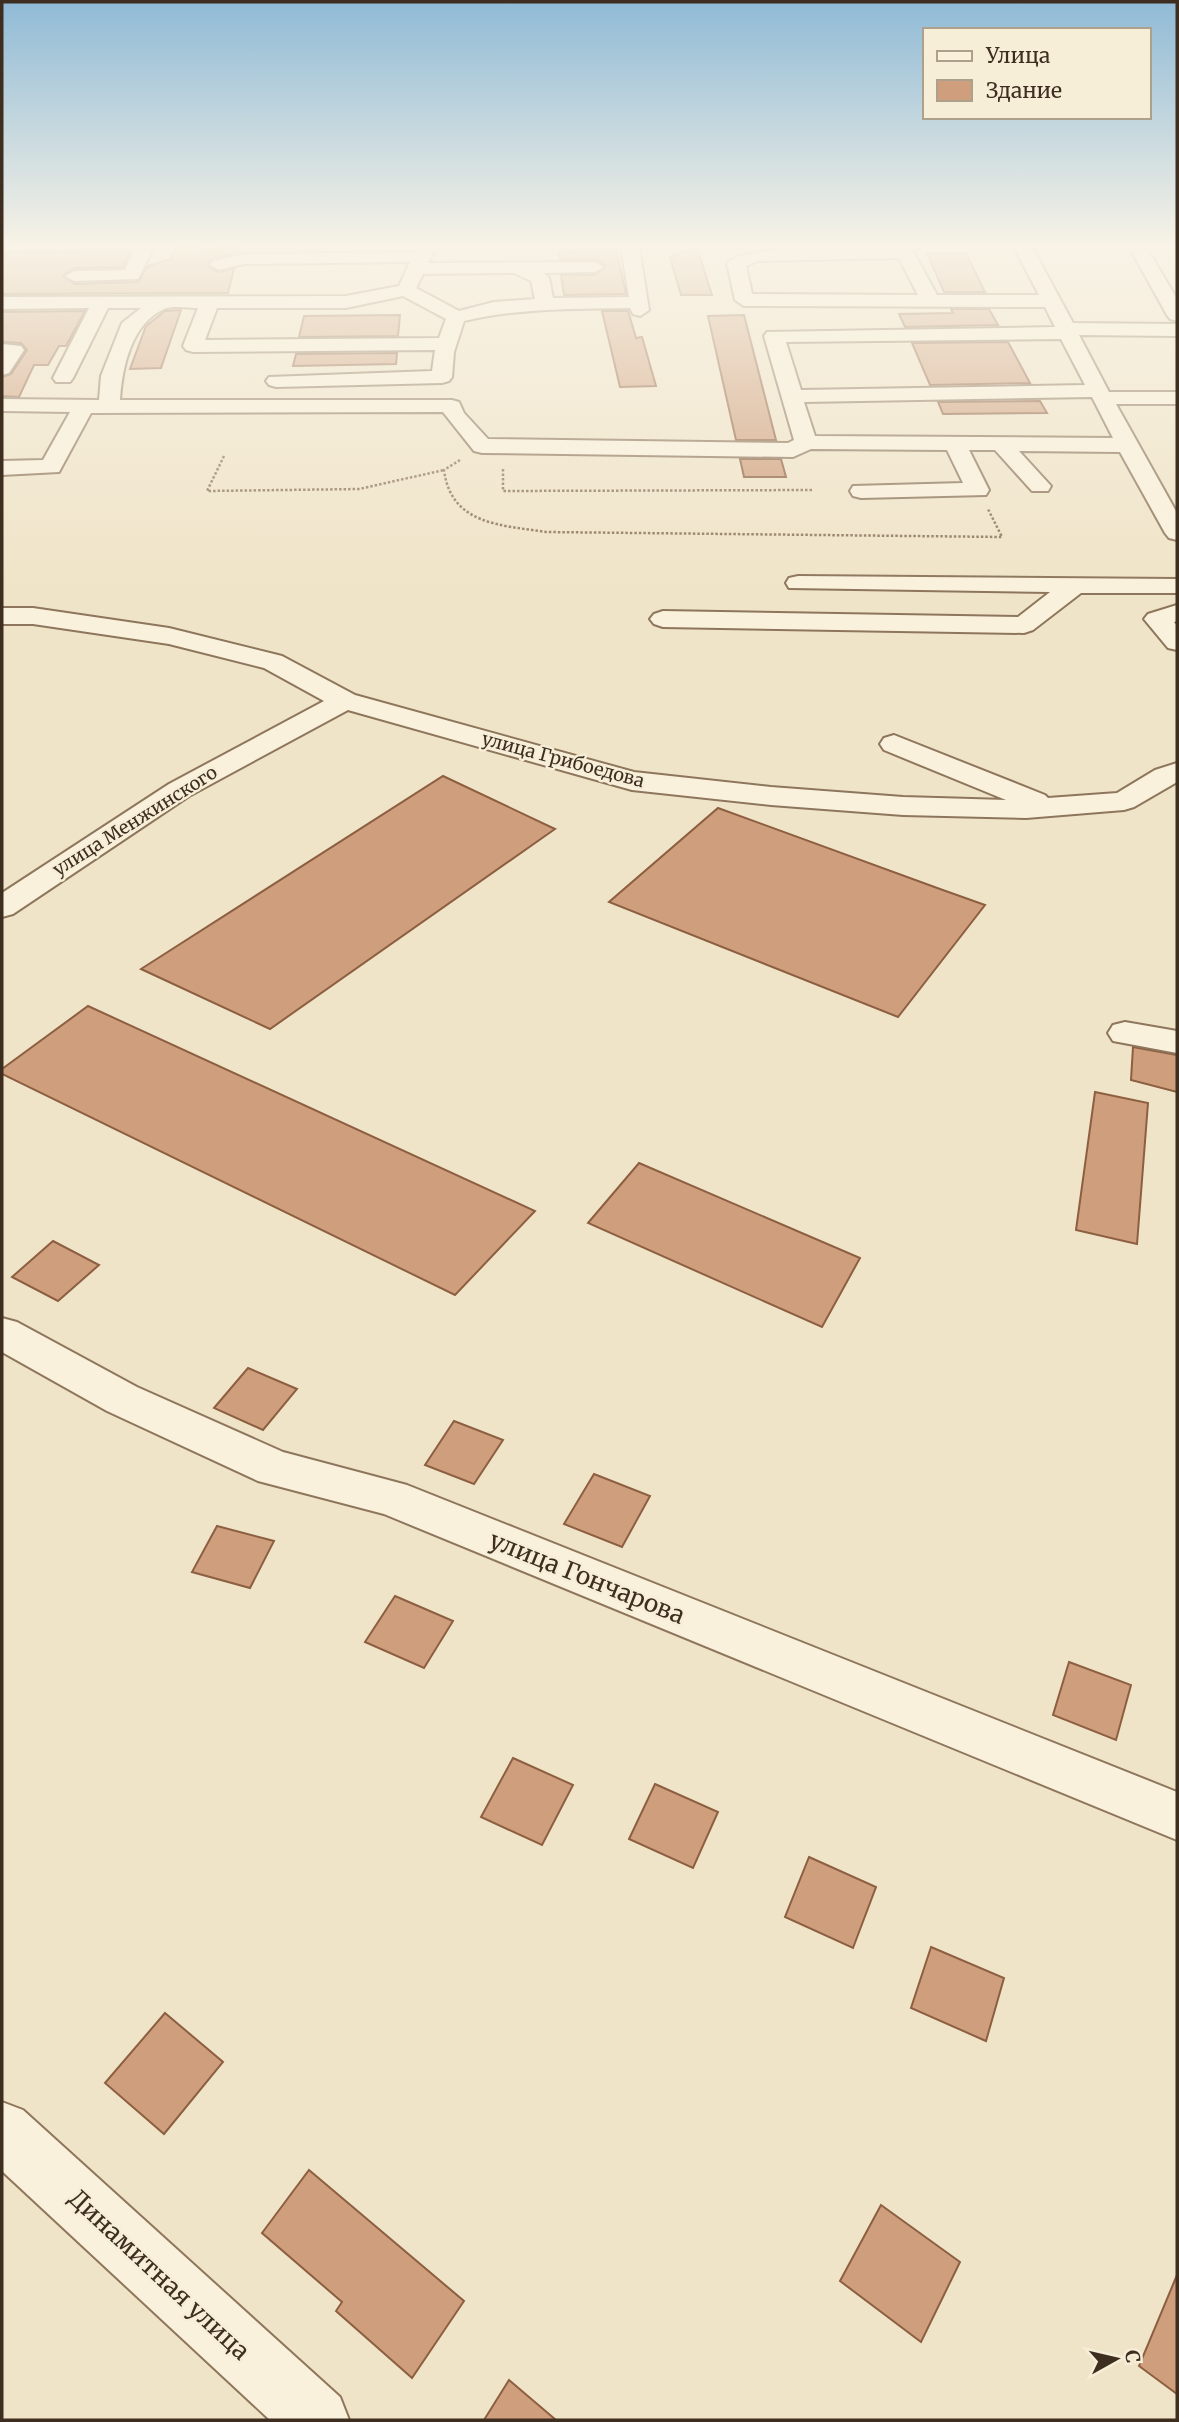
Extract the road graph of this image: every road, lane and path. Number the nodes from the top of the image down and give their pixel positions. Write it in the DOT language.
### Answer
graph roads {
  1 [pos="72,360"];
  2 [pos="117,360"];
  3 [pos="445,360"];
  4 [pos="781,360"];
  5 [pos="1082,360"];
  6 [pos="63,377"];
  7 [pos="442,377"];
  8 [pos="262,382"];
  9 [pos="114,392"];
  10 [pos="1100,394"];
  11 [pos="792,396"];
  12 [pos="1177,398"];
  13 [pos="2,405"];
  14 [pos="452,405"];
  15 [pos="84,406"];
  16 [pos="806,442"];
  17 [pos="955,443"];
  18 [pos="1001,444"];
  19 [pos="1127,445"];
  20 [pos="482,446"];
  21 [pos="224,456"];
  22 [pos="2,468"];
  23 [pos="444,470"];
  24 [pos="1040,486"];
  25 [pos="813,490"];
  26 [pos="978,490"];
  27 [pos="861,491"];
  28 [pos="1177,533"];
  29 [pos="798,583"];
  30 [pos="1075,585"];
  31 [pos="1177,586"];
  32 [pos="1177,613"];
  33 [pos="2,616"];
  34 [pos="663,619"];
  35 [pos="1177,642"];
  36 [pos="345,701"];
  37 [pos="894,744"];
  38 [pos="1177,772"];
  39 [pos="1050,807"];
  40 [pos="2,907"];
  41 [pos="1125,1033"];
  42 [pos="1177,1042"];
  43 [pos="2,1333"];
  44 [pos="1177,1816"];
  45 [pos="2,2131"];
  46 [pos="317,2420"];
  1 -- 6 [label="street"];
  2 -- 9 [label="street"];
  3 -- 7 [label="street"];
  4 -- 11 [label="street"];
  5 -- 10 [label="street"];
  7 -- 8 [label="street"];
  7 -- 14 [label="street"];
  9 -- 14 [label="street"];
  9 -- 15 [label="street"];
  10 -- 11 [label="street"];
  10 -- 12 [label="street"];
  10 -- 19 [label="street"];
  11 -- 16 [label="street"];
  13 -- 15 [label="street"];
  14 -- 20 [label="street"];
  15 -- 22 [label="street"];
  16 -- 17 [label="street"];
  16 -- 20 [label="street"];
  17 -- 18 [label="street"];
  17 -- 26 [label="street"];
  18 -- 19 [label="street"];
  18 -- 24 [label="street"];
  19 -- 28 [label="street"];
  20 -- 23 [label="path"];
  20 -- 25 [label="path"];
  21 -- 23 [label="path"];
  23 -- 26 [label="path"];
  26 -- 27 [label="street"];
  29 -- 30 [label="street"];
  30 -- 31 [label="street"];
  30 -- 34 [label="street"];
  32 -- 35 [label="street"];
  33 -- 36 [label="street, улица Грибоедова"];
  36 -- 39 [label="street, улица Грибоедова"];
  36 -- 40 [label="street, улица Менжинского"];
  37 -- 39 [label="street"];
  38 -- 39 [label="street, улица Грибоедова"];
  41 -- 42 [label="street"];
  43 -- 44 [label="street, улица Гончарова"];
  45 -- 46 [label="street, Динамитная улица"];
}
